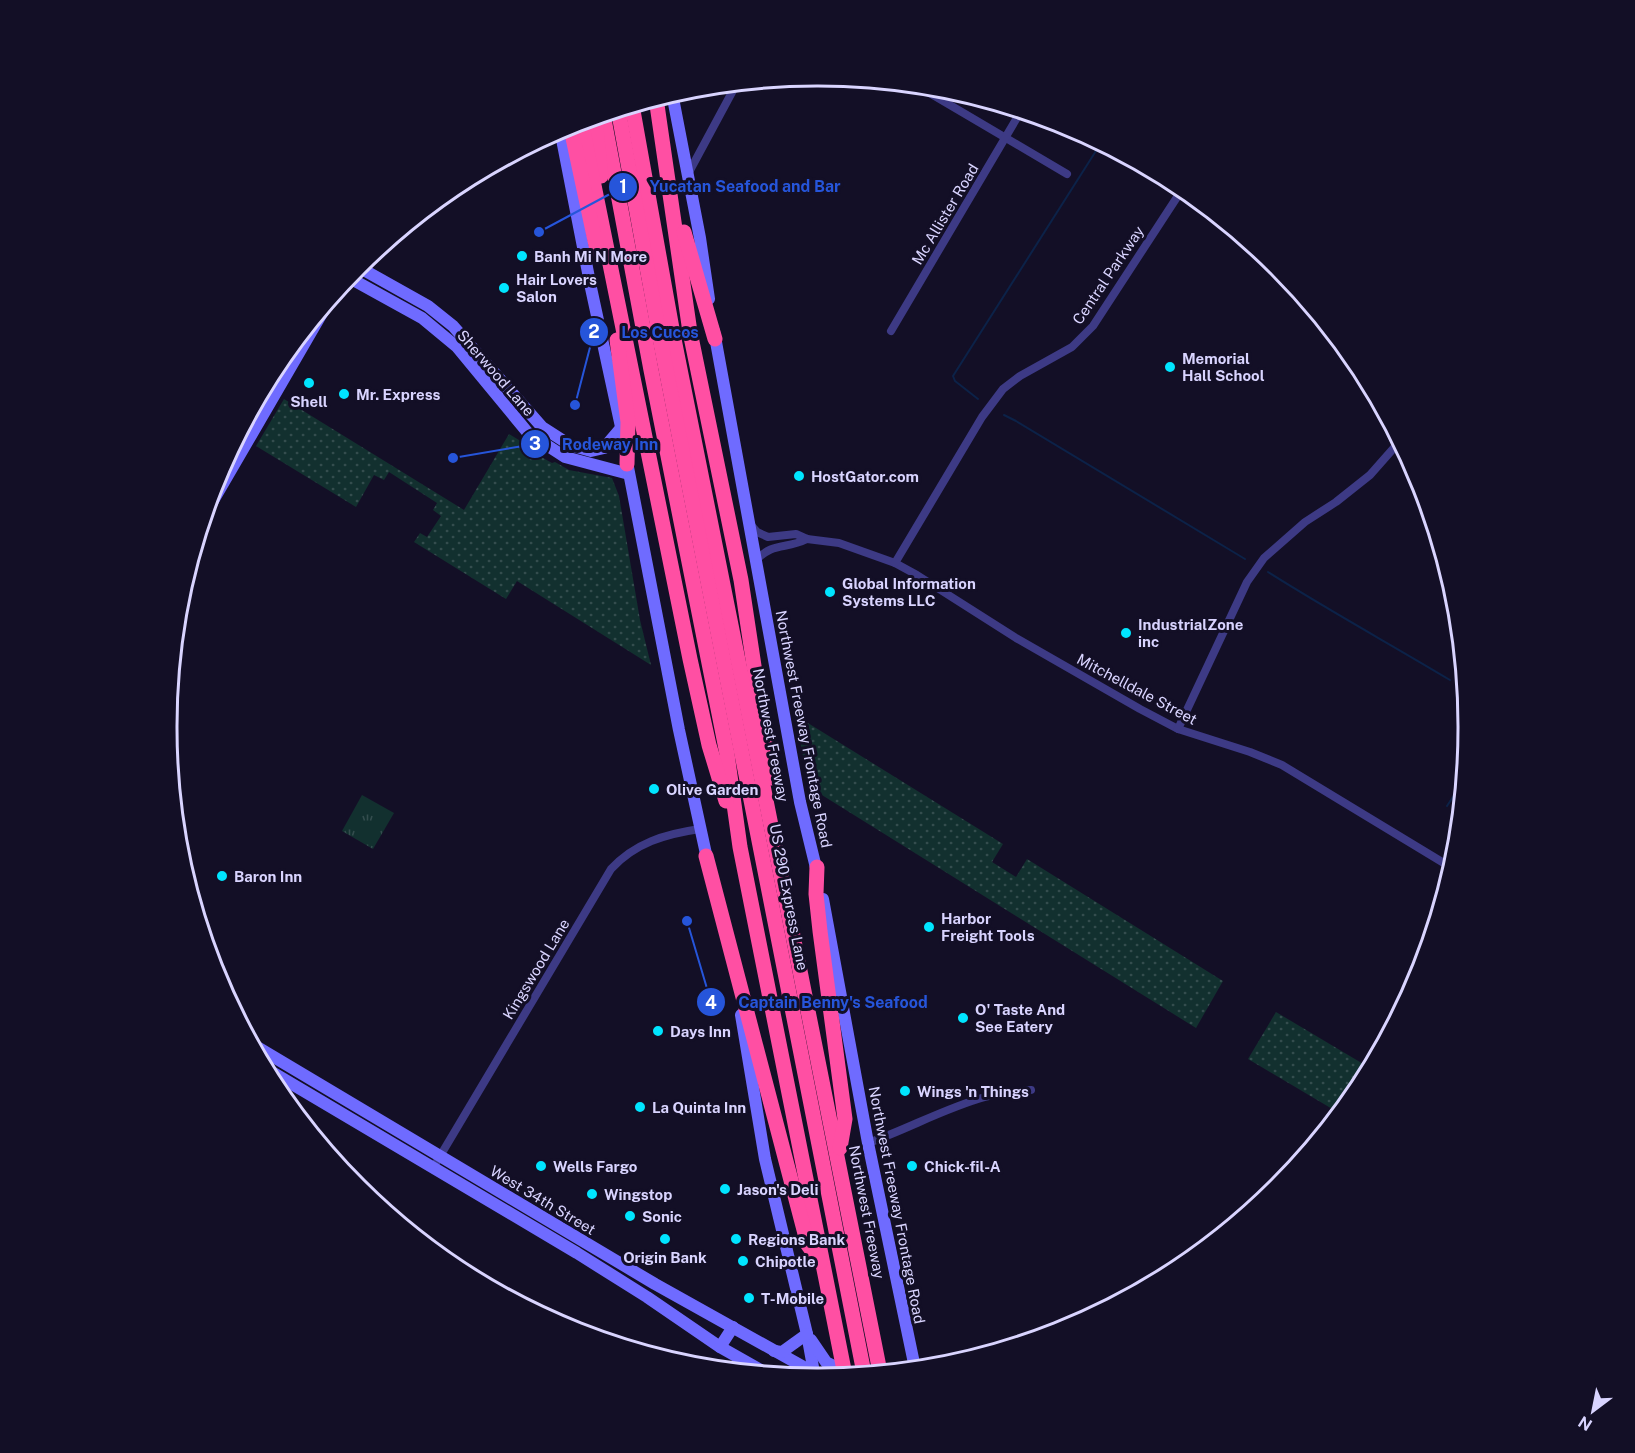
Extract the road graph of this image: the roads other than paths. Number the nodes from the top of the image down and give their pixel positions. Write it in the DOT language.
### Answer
graph roads {
  1 [pos="733,91"];
  2 [pos="937,97"];
  3 [pos="674,102"];
  4 [pos="657,106"];
  5 [pos="649,108"];
  6 [pos="633,113"];
  7 [pos="620,117"];
  8 [pos="1018,118"];
  9 [pos="605,122"];
  10 [pos="596,125"];
  11 [pos="583,130"];
  12 [pos="572,134"];
  13 [pos="1006,137"];
  14 [pos="562,139"];
  15 [pos="688,174"];
  16 [pos="1067,174"];
  17 [pos="1177,196"];
  18 [pos="366,271"];
  19 [pos="356,282"];
  20 [pos="891,331"];
  21 [pos="715,339"];
  22 [pos="618,351"];
  23 [pos="268,397"];
  24 [pos="622,427"];
  25 [pos="242,445"];
  26 [pos="1394,448"];
  27 [pos="628,469"];
  28 [pos="748,522"];
  29 [pos="807,539"];
  30 [pos="755,561"];
  31 [pos="895,563"];
  32 [pos="1178,729"];
  33 [pos="767,804"];
  34 [pos="700,830"];
  35 [pos="740,847"];
  36 [pos="706,856"];
  37 [pos="1444,863"];
  38 [pos="817,867"];
  39 [pos="271,1062"];
  40 [pos="282,1078"];
  41 [pos="1031,1090"];
  42 [pos="868,1143"];
  43 [pos="440,1156"];
  44 [pos="838,1157"];
  45 [pos="433,1168"];
  46 [pos="495,1189"];
  47 [pos="489,1201"];
  48 [pos="824,1268"];
  49 [pos="655,1284"];
  50 [pos="647,1297"];
  51 [pos="733,1327"];
  52 [pos="807,1334"];
  53 [pos="720,1347"];
  54 [pos="774,1351"];
  55 [pos="912,1360"];
  56 [pos="748,1363"];
  57 [pos="879,1364"];
  58 [pos="863,1366"];
  59 [pos="802,1367"];
  60 [pos="836,1367"];
  61 [pos="844,1367"];
  62 [pos="815,1368"];
  1 -- 15 [label="street"];
  2 -- 13 [label="street"];
  3 -- 15 [label="main road, Northwest Freeway Frontage Road"];
  4 -- 33 [label="highway"];
  5 -- 21 [label="highway"];
  6 -- 33 [label="highway, Northwest Freeway"];
  7 -- 58 [label="highway, US 290 Express Lane"];
  8 -- 13 [label="street, Mc Allister Road"];
  9 -- 35 [label="highway"];
  10 -- 22 [label="highway"];
  11 -- 35 [label="highway"];
  12 -- 22 [label="highway"];
  13 -- 16 [label="street"];
  13 -- 20 [label="street, Mc Allister Road"];
  14 -- 24 [label="main road"];
  15 -- 21 [label="main road, Northwest Freeway Frontage Road"];
  17 -- 31 [label="street, Central Parkway"];
  18 -- 24 [label="main road, Sherwood Lane"];
  19 -- 27 [label="main road, Sherwood Lane"];
  21 -- 28 [label="main road, Northwest Freeway Frontage Road"];
  22 -- 27 [label="highway"];
  23 -- 25 [label="main road"];
  24 -- 27 [label="main road"];
  26 -- 32 [label="street"];
  27 -- 34 [label="main road"];
  28 -- 29 [label="street, Mitchelldale Street"];
  28 -- 30 [label="main road, Northwest Freeway Frontage Road"];
  29 -- 30 [label="street, Mitchelldale Street"];
  29 -- 31 [label="street, Mitchelldale Street"];
  30 -- 38 [label="main road, Northwest Freeway Frontage Road"];
  31 -- 32 [label="street, Mitchelldale Street"];
  32 -- 37 [label="street, Mitchelldale Street"];
  33 -- 44 [label="highway, Northwest Freeway"];
  34 -- 36 [label="main road"];
  34 -- 43 [label="street, Kingswood Lane"];
  35 -- 48 [label="highway"];
  36 -- 48 [label="highway"];
  36 -- 52 [label="main road"];
  38 -- 42 [label="main road, Northwest Freeway Frontage Road"];
  38 -- 44 [label="highway"];
  39 -- 43 [label="main road, West 34th Street"];
  40 -- 45 [label="main road, West 34th Street"];
  41 -- 42 [label="street"];
  42 -- 55 [label="main road, Northwest Freeway Frontage Road"];
  43 -- 45 [label="street, Kingswood Lane"];
  43 -- 46 [label="main road, West 34th Street"];
  44 -- 57 [label="highway, Northwest Freeway"];
  45 -- 47 [label="main road, West 34th Street"];
  46 -- 47 [label="main road"];
  46 -- 49 [label="main road, West 34th Street"];
  47 -- 50 [label="main road, West 34th Street"];
  48 -- 61 [label="highway"];
  49 -- 50 [label="main road"];
  49 -- 51 [label="main road, West 34th Street"];
  50 -- 53 [label="main road, West 34th Street"];
  51 -- 53 [label="main road"];
  51 -- 54 [label="main road, West 34th Street"];
  52 -- 54 [label="main road"];
  52 -- 60 [label="main road"];
  52 -- 62 [label="main road"];
  53 -- 56 [label="main road, West 34th Street"];
  54 -- 59 [label="main road, West 34th Street"];
}
